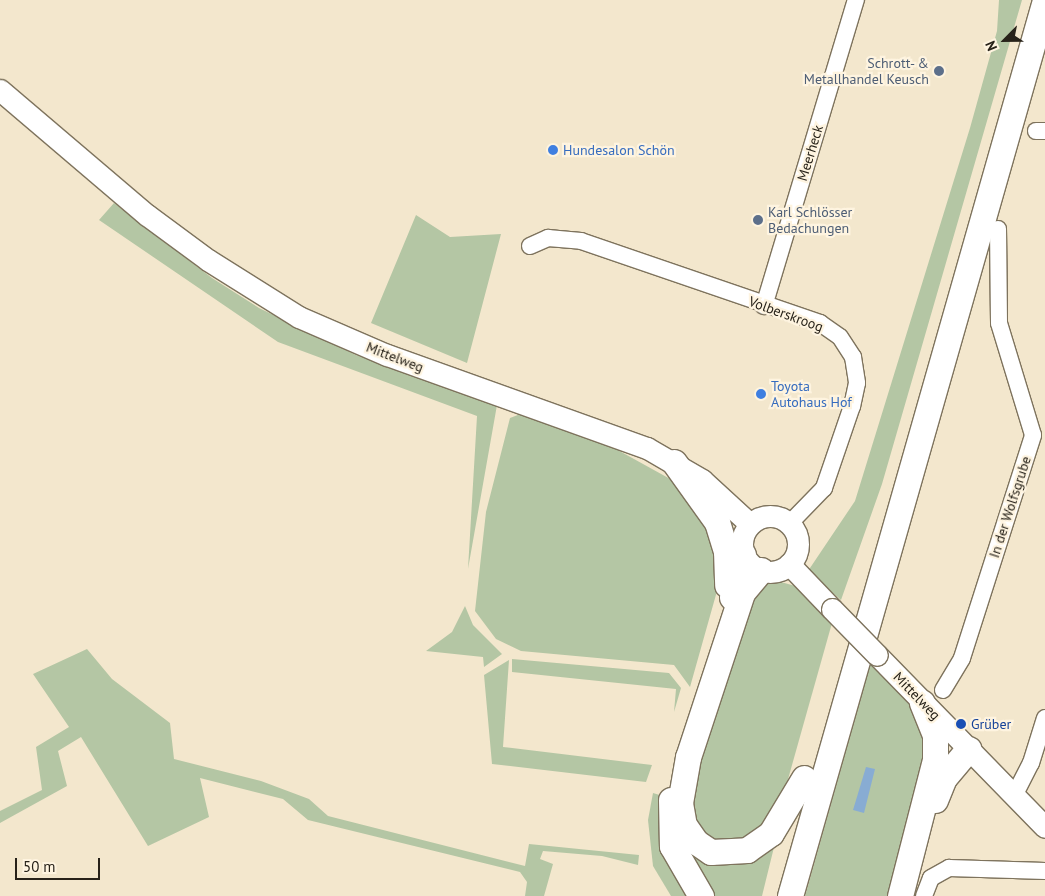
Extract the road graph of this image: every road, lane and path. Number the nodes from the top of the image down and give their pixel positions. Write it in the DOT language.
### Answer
graph roads {
  1 [pos="856,0"];
  2 [pos="1028,0"];
  3 [pos="1045,0"];
  4 [pos="0,90"];
  5 [pos="998,229"];
  6 [pos="530,246"];
  7 [pos="764,306"];
  8 [pos="1039,433"];
  9 [pos="674,462"];
  10 [pos="750,524"];
  11 [pos="789,524"];
  12 [pos="752,562"];
  13 [pos="789,564"];
  14 [pos="721,632"];
  15 [pos="932,696"];
  16 [pos="1044,723"];
  17 [pos="962,743"];
  18 [pos="935,760"];
  19 [pos="804,778"];
  20 [pos="1014,796"];
  21 [pos="1045,828"];
  22 [pos="798,861"];
  23 [pos="1045,870"];
  24 [pos="701,896"];
  25 [pos="773,896"];
  26 [pos="790,896"];
  27 [pos="797,896"];
  28 [pos="900,896"];
  29 [pos="909,896"];
  30 [pos="924,896"];
  1 -- 7 [label="street, Meerheck"];
  2 -- 19 [label="highway"];
  3 -- 22 [label="highway"];
  4 -- 9 [label="main road, Mittelweg"];
  5 -- 8 [label="street, In der Wolfsgrube"];
  6 -- 7 [label="street, Volberskroog"];
  7 -- 11 [label="street, Volberskroog"];
  8 -- 15 [label="street, In der Wolfsgrube"];
  9 -- 10 [label="main road, Mittelweg"];
  9 -- 14 [label="highway"];
  10 -- 11 [label="main road"];
  10 -- 12 [label="main road"];
  11 -- 13 [label="main road"];
  12 -- 13 [label="main road"];
  12 -- 14 [label="highway"];
  12 -- 19 [label="highway"];
  13 -- 15 [label="main road, Mittelweg, bridge"];
  14 -- 24 [label="highway"];
  15 -- 17 [label="main road, Mittelweg"];
  15 -- 18 [label="highway"];
  16 -- 20 [label="street"];
  17 -- 18 [label="highway"];
  17 -- 20 [label="main road, Mittelweg"];
  17 -- 29 [label="highway"];
  18 -- 28 [label="highway"];
  19 -- 25 [label="highway"];
  20 -- 21 [label="main road, Mittelweg"];
  22 -- 26 [label="highway"];
  22 -- 27 [label="highway"];
  23 -- 30 [label="street"];
}
